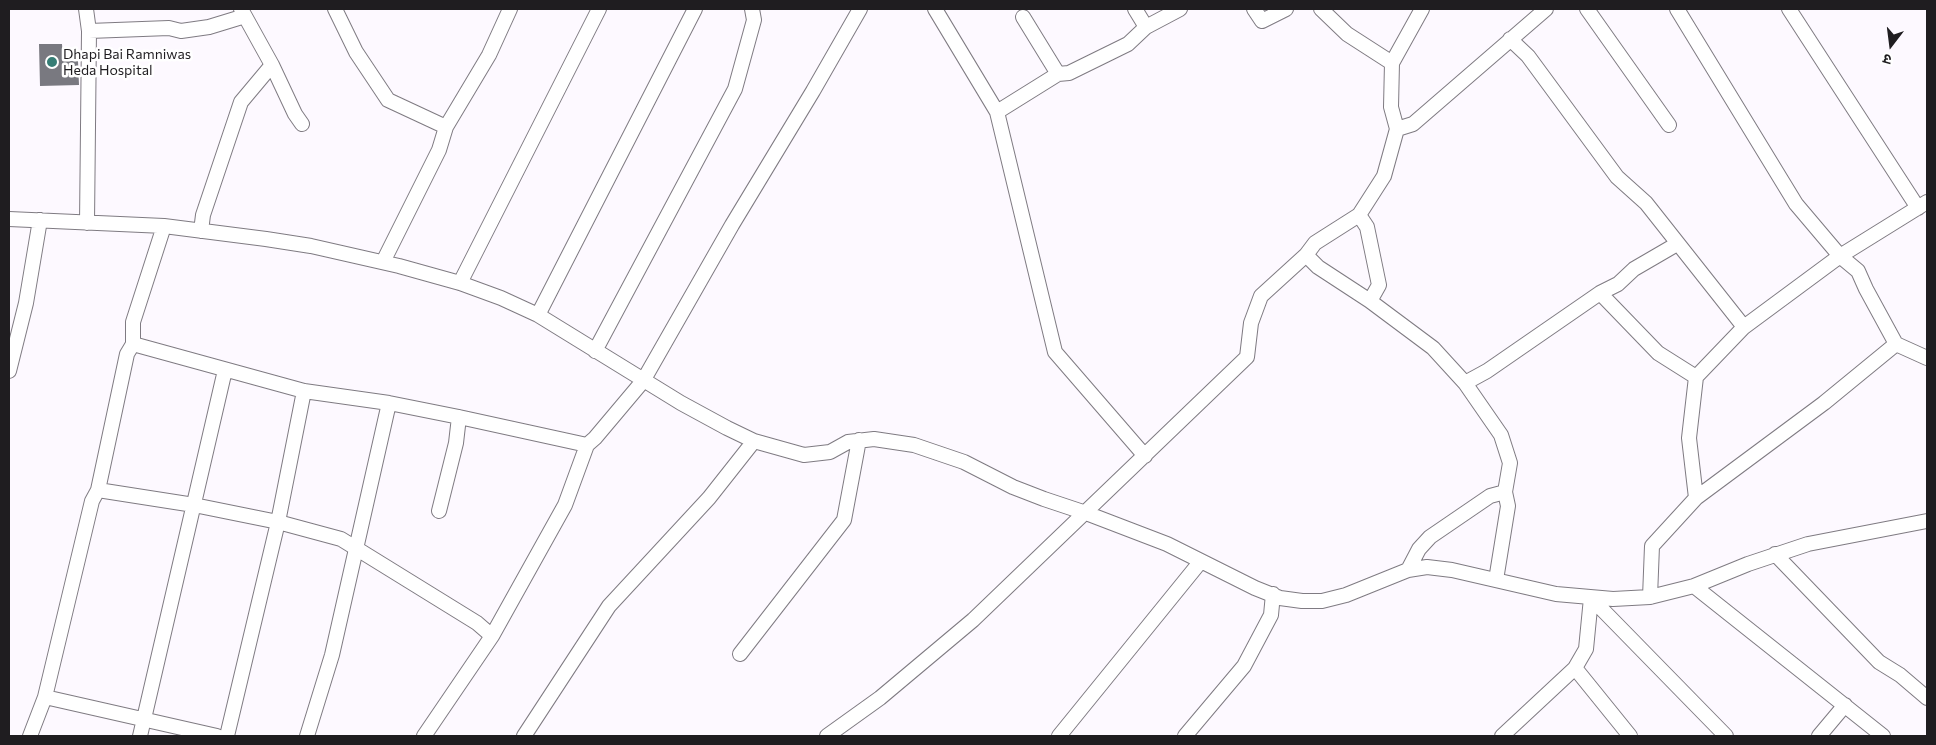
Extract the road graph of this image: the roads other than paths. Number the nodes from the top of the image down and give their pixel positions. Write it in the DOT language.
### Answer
graph roads {
  1 [pos="86,9"];
  2 [pos="335,9"];
  3 [pos="599,9"];
  4 [pos="695,9"];
  5 [pos="752,9"];
  6 [pos="860,9"];
  7 [pos="935,9"];
  8 [pos="1135,9"];
  9 [pos="1180,9"];
  10 [pos="1254,9"];
  11 [pos="1286,9"];
  12 [pos="1321,9"];
  13 [pos="1422,9"];
  14 [pos="1546,9"];
  15 [pos="1587,9"];
  16 [pos="1677,9"];
  17 [pos="1789,9"];
  18 [pos="509,10"];
  19 [pos="243,13"];
  20 [pos="1022,17"];
  21 [pos="1146,27"];
  22 [pos="89,31"];
  23 [pos="1510,39"];
  24 [pos="1392,63"];
  25 [pos="272,65"];
  26 [pos="1058,74"];
  27 [pos="997,112"];
  28 [pos="302,124"];
  29 [pos="1669,125"];
  30 [pos="446,128"];
  31 [pos="1397,129"];
  32 [pos="1922,205"];
  33 [pos="1359,215"];
  34 [pos="9,219"];
  35 [pos="40,220"];
  36 [pos="87,223"];
  37 [pos="164,226"];
  38 [pos="201,231"];
  39 [pos="1677,244"];
  40 [pos="1306,255"];
  41 [pos="1840,256"];
  42 [pos="383,262"];
  43 [pos="460,283"];
  44 [pos="1600,292"];
  45 [pos="1370,300"];
  46 [pos="538,315"];
  47 [pos="1744,327"];
  48 [pos="132,344"];
  49 [pos="1896,344"];
  50 [pos="596,351"];
  51 [pos="1927,358"];
  52 [pos="225,370"];
  53 [pos="9,371"];
  54 [pos="1696,377"];
  55 [pos="643,381"];
  56 [pos="1464,383"];
  57 [pos="304,392"];
  58 [pos="389,403"];
  59 [pos="459,416"];
  60 [pos="859,440"];
  61 [pos="754,441"];
  62 [pos="587,445"];
  63 [pos="1145,456"];
  64 [pos="98,490"];
  65 [pos="1505,492"];
  66 [pos="1696,498"];
  67 [pos="194,505"];
  68 [pos="439,511"];
  69 [pos="1086,513"];
  70 [pos="1927,521"];
  71 [pos="278,522"];
  72 [pos="357,548"];
  73 [pos="1775,554"];
  74 [pos="1201,561"];
  75 [pos="1408,570"];
  76 [pos="1496,580"];
  77 [pos="1694,586"];
  78 [pos="1273,594"];
  79 [pos="1650,597"];
  80 [pos="1591,598"];
  81 [pos="492,636"];
  82 [pos="740,654"];
  83 [pos="1575,668"];
  84 [pos="44,697"];
  85 [pos="1927,698"];
  86 [pos="1845,705"];
  87 [pos="144,721"];
  88 [pos="30,736"];
  89 [pos="140,736"];
  90 [pos="217,736"];
  91 [pos="227,736"];
  92 [pos="307,736"];
  93 [pos="424,736"];
  94 [pos="524,736"];
  95 [pos="827,736"];
  96 [pos="1059,736"];
  97 [pos="1185,736"];
  98 [pos="1502,736"];
  99 [pos="1630,736"];
  100 [pos="1726,736"];
  101 [pos="1819,736"];
  102 [pos="1883,736"];
  1 -- 22 [label="street"];
  2 -- 30 [label="street"];
  3 -- 43 [label="street"];
  4 -- 46 [label="street"];
  5 -- 50 [label="street"];
  6 -- 55 [label="street"];
  7 -- 27 [label="street"];
  8 -- 21 [label="street"];
  9 -- 21 [label="street"];
  10 -- 11 [label="street"];
  12 -- 24 [label="street"];
  13 -- 24 [label="street"];
  14 -- 23 [label="street"];
  15 -- 29 [label="street"];
  16 -- 41 [label="street"];
  17 -- 32 [label="street"];
  18 -- 30 [label="street"];
  19 -- 22 [label="street"];
  19 -- 25 [label="street"];
  20 -- 26 [label="street"];
  21 -- 26 [label="street"];
  22 -- 36 [label="street"];
  23 -- 31 [label="street"];
  23 -- 39 [label="street"];
  24 -- 31 [label="street"];
  25 -- 28 [label="street"];
  25 -- 38 [label="street"];
  26 -- 27 [label="street"];
  27 -- 63 [label="street"];
  30 -- 42 [label="street"];
  31 -- 33 [label="street"];
  32 -- 41 [label="street"];
  33 -- 40 [label="street"];
  33 -- 45 [label="street"];
  34 -- 35 [label="street"];
  35 -- 36 [label="street"];
  35 -- 53 [label="street"];
  36 -- 37 [label="street"];
  37 -- 38 [label="street"];
  37 -- 48 [label="street"];
  38 -- 42 [label="street"];
  39 -- 44 [label="street"];
  39 -- 47 [label="street"];
  40 -- 45 [label="street"];
  40 -- 63 [label="street"];
  41 -- 47 [label="street"];
  41 -- 49 [label="street"];
  42 -- 43 [label="street"];
  43 -- 46 [label="street"];
  44 -- 54 [label="street"];
  44 -- 56 [label="street"];
  45 -- 56 [label="street"];
  46 -- 50 [label="street"];
  47 -- 54 [label="street"];
  48 -- 52 [label="street"];
  48 -- 64 [label="street"];
  49 -- 51 [label="street"];
  49 -- 66 [label="street"];
  50 -- 55 [label="street"];
  52 -- 57 [label="street"];
  52 -- 67 [label="street"];
  54 -- 66 [label="street"];
  55 -- 61 [label="street"];
  55 -- 62 [label="street"];
  56 -- 65 [label="street"];
  57 -- 58 [label="street"];
  57 -- 71 [label="street"];
  58 -- 59 [label="street"];
  58 -- 72 [label="street"];
  59 -- 62 [label="street"];
  59 -- 68 [label="street"];
  60 -- 61 [label="street"];
  60 -- 69 [label="street"];
  60 -- 82 [label="street"];
  61 -- 94 [label="street"];
  62 -- 81 [label="street"];
  63 -- 69 [label="street"];
  64 -- 67 [label="street"];
  64 -- 84 [label="street"];
  65 -- 75 [label="street"];
  65 -- 76 [label="street"];
  66 -- 79 [label="street"];
  67 -- 71 [label="street"];
  67 -- 87 [label="street"];
  69 -- 74 [label="street"];
  69 -- 95 [label="street"];
  70 -- 73 [label="street"];
  71 -- 72 [label="street"];
  71 -- 91 [label="street"];
  72 -- 81 [label="street"];
  72 -- 92 [label="street"];
  73 -- 77 [label="street"];
  73 -- 85 [label="street"];
  74 -- 78 [label="street"];
  74 -- 96 [label="street"];
  75 -- 76 [label="street"];
  75 -- 78 [label="street"];
  76 -- 80 [label="street"];
  77 -- 79 [label="street"];
  77 -- 86 [label="street"];
  78 -- 97 [label="street"];
  79 -- 80 [label="street"];
  80 -- 83 [label="street"];
  80 -- 100 [label="street"];
  81 -- 93 [label="street"];
  83 -- 98 [label="street"];
  83 -- 99 [label="street"];
  84 -- 87 [label="street"];
  84 -- 88 [label="street"];
  86 -- 101 [label="street"];
  86 -- 102 [label="street"];
  87 -- 89 [label="street"];
  87 -- 90 [label="street"];
}
